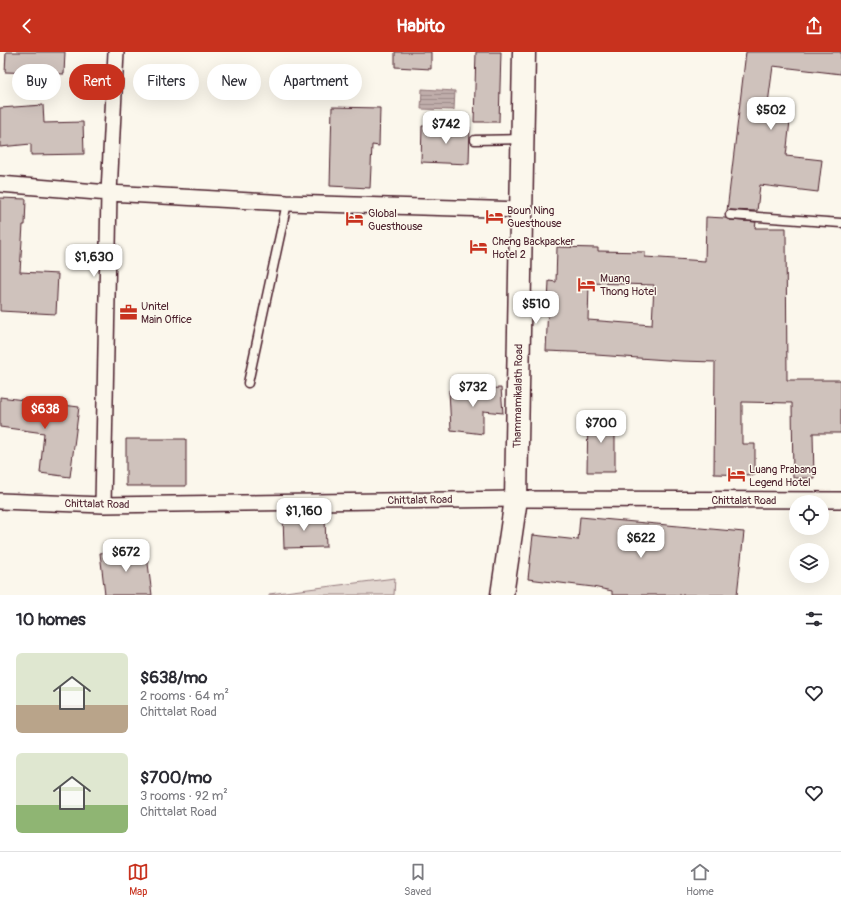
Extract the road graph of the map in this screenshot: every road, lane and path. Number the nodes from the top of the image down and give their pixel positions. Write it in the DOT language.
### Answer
graph roads {
  1 [pos="116,52"];
  2 [pos="524,52"];
  3 [pos="522,139"];
  4 [pos="475,140"];
  5 [pos="0,184"];
  6 [pos="109,193"];
  7 [pos="287,203"];
  8 [pos="520,210"];
  9 [pos="730,215"];
  10 [pos="841,223"];
  11 [pos="248,383"];
  12 [pos="516,499"];
  13 [pos="841,500"];
  14 [pos="0,501"];
  15 [pos="103,505"];
  16 [pos="502,595"];
  1 -- 6 [label="street"];
  2 -- 3 [label="street, Thammamikalath Road"];
  3 -- 4 [label="lane"];
  3 -- 8 [label="street, Thammamikalath Road"];
  5 -- 6 [label="street"];
  6 -- 7 [label="street"];
  6 -- 15 [label="street"];
  7 -- 8 [label="street"];
  7 -- 11 [label="lane"];
  8 -- 12 [label="street, Thammamikalath Road"];
  9 -- 10 [label="lane"];
  12 -- 13 [label="street, Chittalat Road"];
  12 -- 15 [label="street, Chittalat Road"];
  12 -- 16 [label="street, Thammamikalath Road"];
  14 -- 15 [label="street, Chittalat Road"];
}
